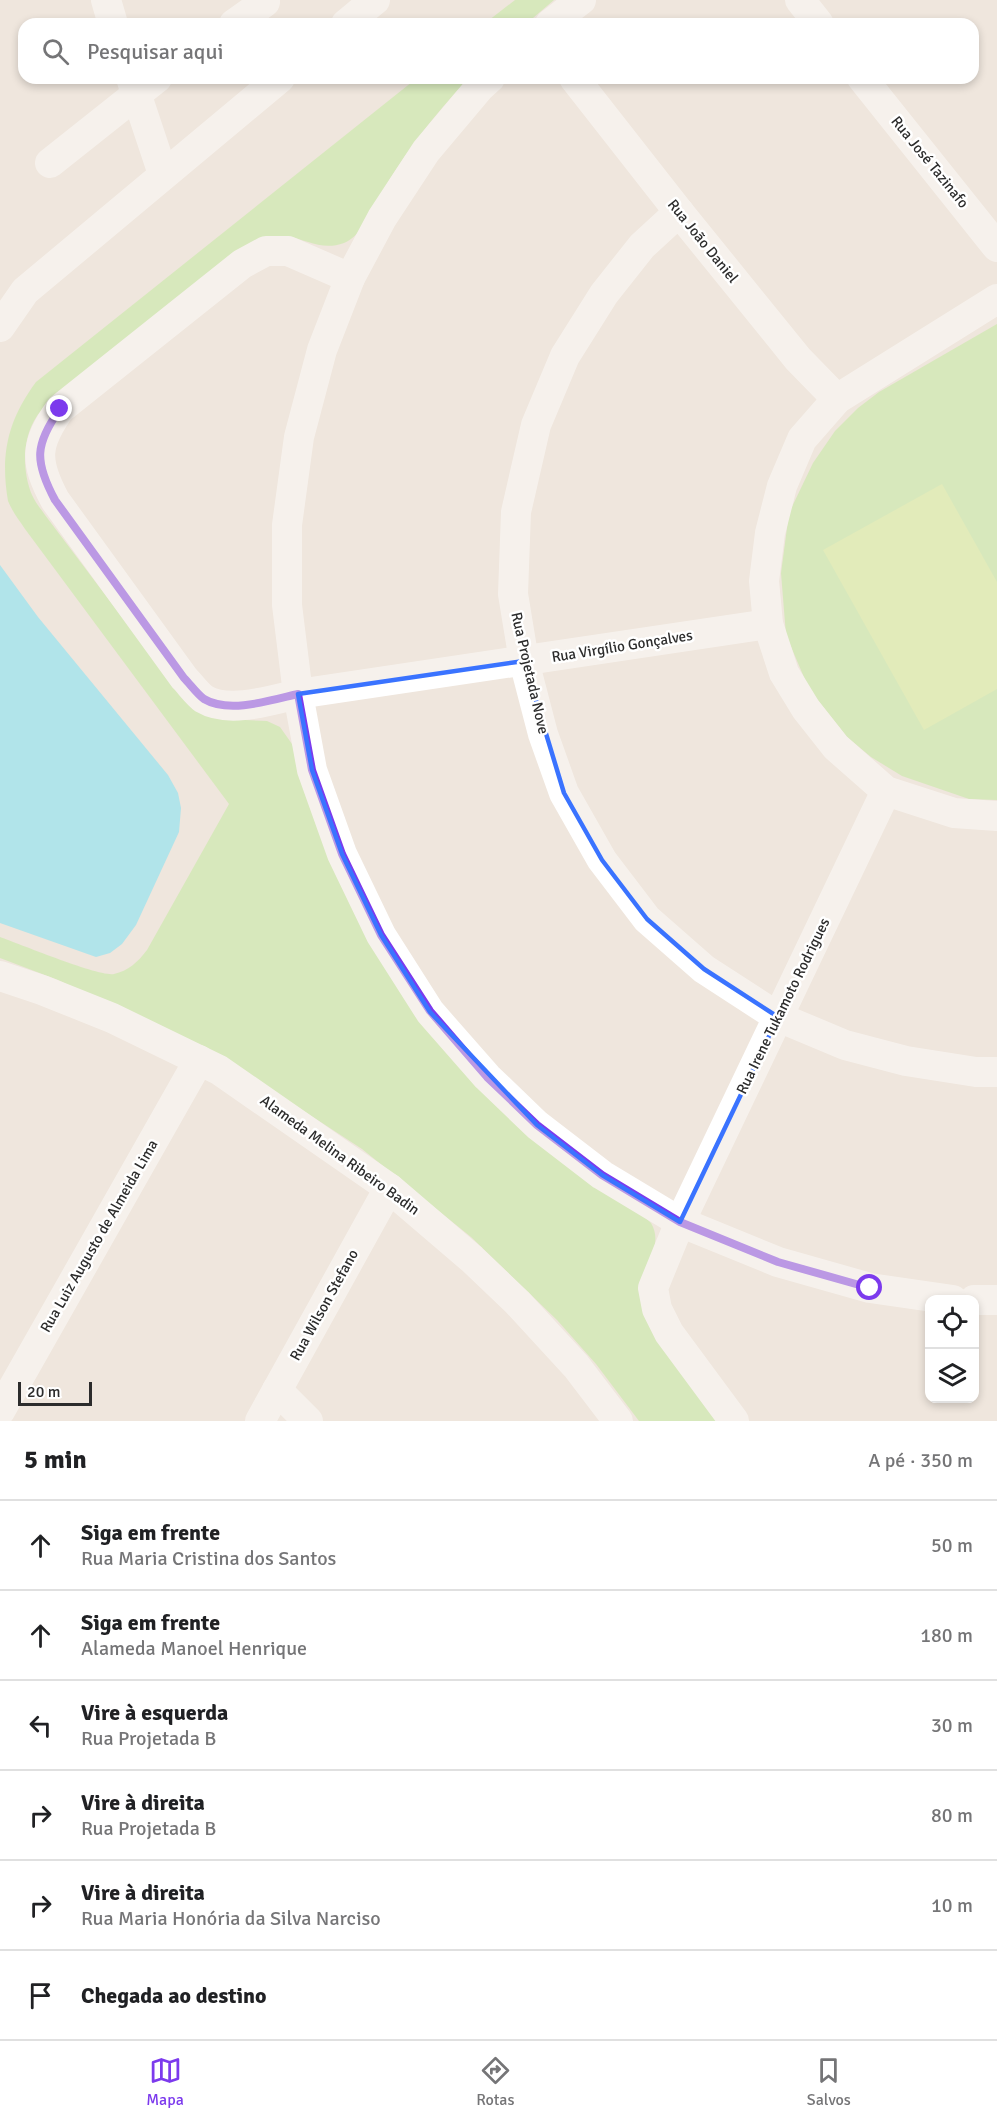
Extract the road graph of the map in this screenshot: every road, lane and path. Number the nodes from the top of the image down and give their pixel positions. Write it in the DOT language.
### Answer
graph roads {
  1 [pos="106,0"];
  2 [pos="375,0"];
  3 [pos="580,0"];
  4 [pos="800,0"];
  5 [pos="265,2"];
  6 [pos="111,18"];
  7 [pos="242,18"];
  8 [pos="353,18"];
  9 [pos="558,18"];
  10 [pos="814,18"];
  11 [pos="140,84"];
  12 [pos="141,84"];
  13 [pos="273,84"];
  14 [pos="483,84"];
  15 [pos="579,84"];
  16 [pos="867,84"];
  17 [pos="50,163"];
  18 [pos="163,174"];
  19 [pos="679,213"];
  20 [pos="997,247"];
  21 [pos="350,278"];
  22 [pos="997,299"];
  23 [pos="0,327"];
  24 [pos="837,399"];
  25 [pos="768,624"];
  26 [pos="524,661"];
  27 [pos="298,694"];
  28 [pos="886,791"];
  29 [pos="997,816"];
  30 [pos="0,976"];
  31 [pos="778,1017"];
  32 [pos="199,1060"];
  33 [pos="997,1071"];
  34 [pos="389,1188"];
  35 [pos="680,1222"];
  36 [pos="925,1295"];
  37 [pos="979,1300"];
  38 [pos="997,1300"];
  39 [pos="277,1390"];
  40 [pos="0,1412"];
  41 [pos="260,1421"];
  42 [pos="308,1421"];
  43 [pos="618,1421"];
  44 [pos="734,1421"];
  1 -- 6 [label="street"];
  2 -- 8 [label="street"];
  3 -- 9 [label="street"];
  4 -- 10 [label="street"];
  5 -- 7 [label="street"];
  11 -- 17 [label="street"];
  12 -- 18 [label="street"];
  13 -- 18 [label="street"];
  14 -- 21 [label="street"];
  15 -- 19 [label="street, Rua João Daniel"];
  16 -- 20 [label="street, Rua José Tazinafo"];
  18 -- 23 [label="street"];
  19 -- 24 [label="street, Rua João Daniel"];
  19 -- 26 [label="street, Rua Projetada Nove"];
  21 -- 27 [label="street"];
  21 -- 27 [label="street, Rua Virgílio Gonçalves"];
  22 -- 24 [label="street"];
  24 -- 25 [label="street"];
  25 -- 26 [label="street, Rua Virgílio Gonçalves"];
  25 -- 28 [label="street"];
  26 -- 27 [label="street, Rua Virgílio Gonçalves"];
  26 -- 31 [label="street, Rua Projetada Nove"];
  27 -- 35 [label="street"];
  28 -- 29 [label="street"];
  28 -- 31 [label="street, Rua Irene Tukamoto Rodrigues"];
  30 -- 32 [label="street, Alameda Melina Ribeiro Badin"];
  31 -- 33 [label="street, Rua Projetada Nove"];
  31 -- 35 [label="street, Rua Irene Tukamoto Rodrigues"];
  32 -- 34 [label="street, Alameda Melina Ribeiro Badin"];
  32 -- 40 [label="street, Rua Luiz Augusto de Almeida Lima"];
  34 -- 39 [label="street, Rua Wilson Stefano"];
  34 -- 43 [label="street, Alameda Melina Ribeiro Badin"];
  35 -- 36 [label="street"];
  35 -- 44 [label="street, Rua Irene Tukamoto Rodrigues"];
  37 -- 38 [label="street"];
  39 -- 41 [label="street, Rua Wilson Stefano"];
  39 -- 42 [label="street"];
}
